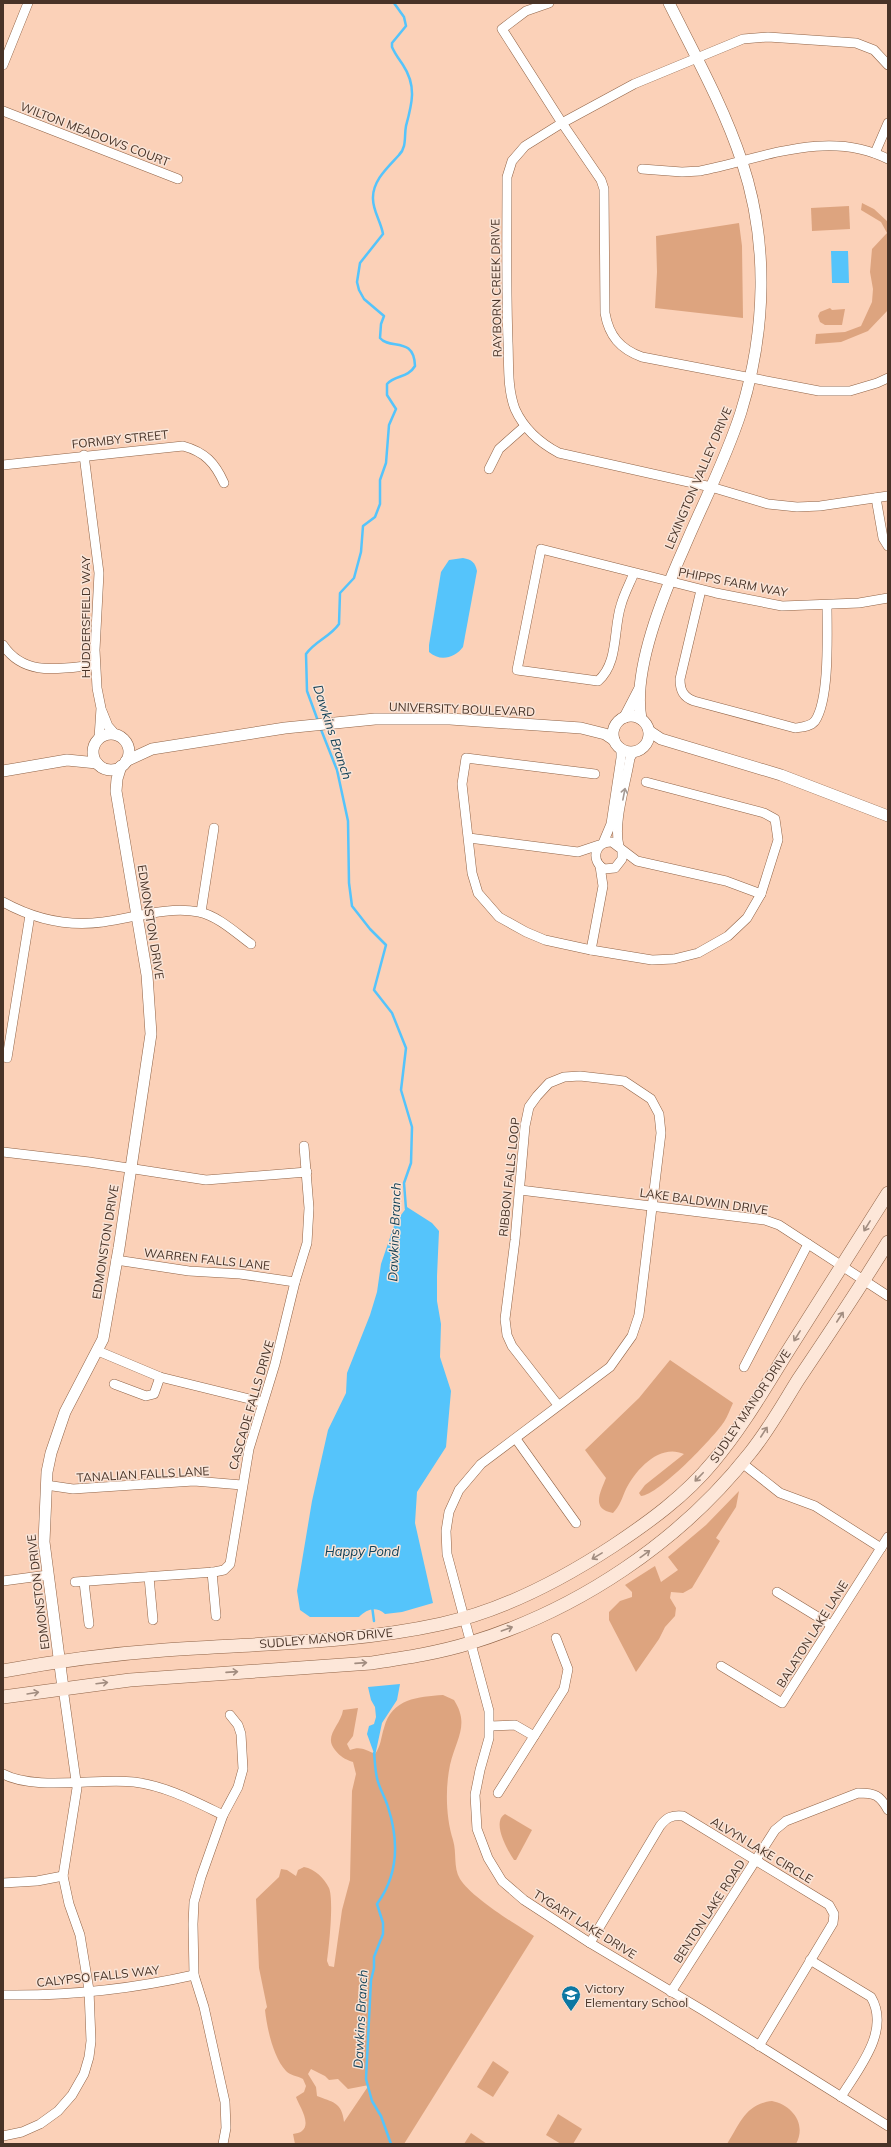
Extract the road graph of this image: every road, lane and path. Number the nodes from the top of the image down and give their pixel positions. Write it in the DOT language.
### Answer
graph roads {
  1 [pos="28,3"];
  2 [pos="549,3"];
  3 [pos="669,3"];
  4 [pos="696,57"];
  5 [pos="3,65"];
  6 [pos="888,65"];
  7 [pos="3,111"];
  8 [pos="562,123"];
  9 [pos="888,123"];
  10 [pos="875,153"];
  11 [pos="888,160"];
  12 [pos="742,162"];
  13 [pos="642,169"];
  14 [pos="178,179"];
  15 [pos="750,378"];
  16 [pos="888,378"];
  17 [pos="525,426"];
  18 [pos="84,455"];
  19 [pos="3,465"];
  20 [pos="489,469"];
  21 [pos="224,483"];
  22 [pos="711,487"];
  23 [pos="888,496"];
  24 [pos="876,498"];
  25 [pos="888,546"];
  26 [pos="634,573"];
  27 [pos="669,582"];
  28 [pos="701,590"];
  29 [pos="888,598"];
  30 [pos="828,605"];
  31 [pos="3,645"];
  32 [pos="95,666"];
  33 [pos="640,689"];
  34 [pos="101,708"];
  35 [pos="621,719"];
  36 [pos="641,719"];
  37 [pos="581,728"];
  38 [pos="649,731"];
  39 [pos="115,734"];
  40 [pos="96,742"];
  41 [pos="126,742"];
  42 [pos="618,744"];
  43 [pos="152,749"];
  44 [pos="638,750"];
  45 [pos="696,751"];
  46 [pos="67,760"];
  47 [pos="124,764"];
  48 [pos="100,766"];
  49 [pos="3,771"];
  50 [pos="595,774"];
  51 [pos="646,782"];
  52 [pos="116,791"];
  53 [pos="885,814"];
  54 [pos="214,828"];
  55 [pos="469,838"];
  56 [pos="601,844"];
  57 [pos="621,848"];
  58 [pos="578,852"];
  59 [pos="638,861"];
  60 [pos="599,865"];
  61 [pos="617,866"];
  62 [pos="603,886"];
  63 [pos="761,894"];
  64 [pos="3,902"];
  65 [pos="200,912"];
  66 [pos="30,915"];
  67 [pos="136,915"];
  68 [pos="252,944"];
  69 [pos="591,950"];
  70 [pos="7,1058"];
  71 [pos="304,1146"];
  72 [pos="3,1152"];
  73 [pos="130,1168"];
  74 [pos="307,1172"];
  75 [pos="520,1190"];
  76 [pos="888,1193"];
  77 [pos="651,1207"];
  78 [pos="888,1242"];
  79 [pos="808,1244"];
  80 [pos="116,1260"];
  81 [pos="842,1266"];
  82 [pos="864,1280"];
  83 [pos="295,1282"];
  84 [pos="888,1296"];
  85 [pos="98,1351"];
  86 [pos="744,1367"];
  87 [pos="160,1377"];
  88 [pos="114,1384"];
  89 [pos="262,1402"];
  90 [pos="558,1405"];
  91 [pos="516,1439"];
  92 [pos="742,1463"];
  93 [pos="242,1484"];
  94 [pos="46,1485"];
  95 [pos="576,1522"];
  96 [pos="888,1537"];
  97 [pos="881,1548"];
  98 [pos="212,1572"];
  99 [pos="48,1575"];
  100 [pos="149,1577"];
  101 [pos="3,1581"];
  102 [pos="778,1592"];
  103 [pos="216,1616"];
  104 [pos="463,1618"];
  105 [pos="153,1620"];
  106 [pos="89,1624"];
  107 [pos="831,1625"];
  108 [pos="556,1638"];
  109 [pos="470,1643"];
  110 [pos="60,1661"];
  111 [pos="720,1666"];
  112 [pos="3,1671"];
  113 [pos="63,1688"];
  114 [pos="3,1697"];
  115 [pos="230,1715"];
  116 [pos="490,1726"];
  117 [pos="534,1736"];
  118 [pos="3,1774"];
  119 [pos="76,1781"];
  120 [pos="498,1793"];
  121 [pos="888,1810"];
  122 [pos="223,1815"];
  123 [pos="756,1861"];
  124 [pos="63,1876"];
  125 [pos="3,1883"];
  126 [pos="590,1943"];
  127 [pos="810,1960"];
  128 [pos="194,1975"];
  129 [pos="89,1990"];
  130 [pos="671,1992"];
  131 [pos="3,1995"];
  132 [pos="759,2046"];
  133 [pos="841,2097"];
  134 [pos="888,2126"];
  135 [pos="3,2136"];
  136 [pos="223,2144"];
  1 -- 5 [label="street"];
  2 -- 8 [label="street"];
  3 -- 4 [label="street, LEXINGTON VALLEY DRIVE"];
  4 -- 6 [label="street, RAYBORN CREEK DRIVE"];
  4 -- 8 [label="street, RAYBORN CREEK DRIVE"];
  4 -- 12 [label="street, LEXINGTON VALLEY DRIVE"];
  7 -- 14 [label="street, WILTON MEADOWS COURT"];
  8 -- 15 [label="street"];
  8 -- 17 [label="street, RAYBORN CREEK DRIVE"];
  9 -- 10 [label="street"];
  10 -- 11 [label="street"];
  10 -- 12 [label="street"];
  12 -- 13 [label="street"];
  12 -- 15 [label="street, LEXINGTON VALLEY DRIVE"];
  15 -- 16 [label="street"];
  15 -- 22 [label="street, LEXINGTON VALLEY DRIVE"];
  17 -- 20 [label="street"];
  17 -- 22 [label="street, RAYBORN CREEK DRIVE"];
  18 -- 19 [label="street, FORMBY STREET"];
  18 -- 21 [label="street, FORMBY STREET"];
  18 -- 32 [label="street, HUDDERSFIELD WAY"];
  22 -- 24 [label="street, RAYBORN CREEK DRIVE"];
  22 -- 27 [label="street, LEXINGTON VALLEY DRIVE"];
  23 -- 24 [label="street, RAYBORN CREEK DRIVE"];
  24 -- 25 [label="street"];
  26 -- 26 [label="street, PHIPPS FARM WAY"];
  26 -- 27 [label="street, PHIPPS FARM WAY"];
  27 -- 28 [label="street, PHIPPS FARM WAY"];
  27 -- 33 [label="street, LEXINGTON VALLEY DRIVE"];
  28 -- 30 [label="street, PHIPPS FARM WAY"];
  28 -- 30 [label="street"];
  29 -- 30 [label="street, PHIPPS FARM WAY"];
  31 -- 32 [label="street"];
  32 -- 34 [label="street, HUDDERSFIELD WAY"];
  33 -- 35 [label="street, LEXINGTON VALLEY DRIVE"];
  33 -- 36 [label="street, LEXINGTON VALLEY DRIVE"];
  34 -- 39 [label="street, HUDDERSFIELD WAY"];
  34 -- 40 [label="street, HUDDERSFIELD WAY"];
  35 -- 36 [label="street"];
  35 -- 37 [label="street, UNIVERSITY BOULEVARD"];
  35 -- 42 [label="street"];
  36 -- 38 [label="street"];
  37 -- 42 [label="street, UNIVERSITY BOULEVARD"];
  37 -- 43 [label="street, UNIVERSITY BOULEVARD"];
  38 -- 44 [label="street"];
  38 -- 45 [label="street"];
  39 -- 40 [label="street"];
  39 -- 41 [label="street"];
  40 -- 46 [label="street"];
  40 -- 48 [label="street"];
  41 -- 43 [label="street, UNIVERSITY BOULEVARD"];
  41 -- 47 [label="street"];
  42 -- 44 [label="street"];
  42 -- 56 [label="street"];
  43 -- 47 [label="street, UNIVERSITY BOULEVARD"];
  44 -- 45 [label="street"];
  57 -- 44 [label="street, one-way"];
  45 -- 53 [label="street"];
  46 -- 48 [label="street"];
  46 -- 49 [label="street"];
  47 -- 48 [label="street"];
  47 -- 52 [label="street, EDMONSTON DRIVE"];
  48 -- 52 [label="street, EDMONSTON DRIVE"];
  50 -- 55 [label="street"];
  51 -- 63 [label="street"];
  52 -- 67 [label="street, EDMONSTON DRIVE"];
  54 -- 65 [label="street"];
  55 -- 58 [label="street"];
  55 -- 69 [label="street"];
  56 -- 57 [label="street"];
  56 -- 58 [label="street"];
  56 -- 60 [label="street"];
  57 -- 59 [label="street"];
  57 -- 61 [label="street"];
  58 -- 60 [label="street"];
  59 -- 61 [label="street"];
  59 -- 63 [label="street"];
  60 -- 61 [label="street"];
  60 -- 62 [label="street"];
  61 -- 62 [label="street"];
  62 -- 69 [label="street"];
  63 -- 69 [label="street"];
  64 -- 66 [label="street"];
  65 -- 67 [label="street"];
  65 -- 68 [label="street"];
  66 -- 67 [label="street"];
  66 -- 70 [label="street"];
  67 -- 73 [label="street, EDMONSTON DRIVE"];
  71 -- 74 [label="street, CASCADE FALLS DRIVE"];
  72 -- 73 [label="street"];
  73 -- 74 [label="street"];
  73 -- 80 [label="street, EDMONSTON DRIVE"];
  74 -- 83 [label="street, CASCADE FALLS DRIVE"];
  75 -- 77 [label="street, LAKE BALDWIN DRIVE"];
  75 -- 77 [label="street, RIBBON FALLS LOOP"];
  75 -- 90 [label="street, RIBBON FALLS LOOP"];
  76 -- 81 [label="main road, SUDLEY MANOR DRIVE, one-way"];
  77 -- 79 [label="street, LAKE BALDWIN DRIVE"];
  77 -- 90 [label="street, RIBBON FALLS LOOP"];
  78 -- 82 [label="main road, SUDLEY MANOR DRIVE"];
  79 -- 81 [label="street, LAKE BALDWIN DRIVE"];
  79 -- 86 [label="street"];
  80 -- 83 [label="street, WARREN FALLS LANE"];
  80 -- 85 [label="street, EDMONSTON DRIVE"];
  81 -- 82 [label="street, LAKE BALDWIN DRIVE"];
  81 -- 104 [label="main road, SUDLEY MANOR DRIVE, one-way"];
  82 -- 84 [label="street, LAKE BALDWIN DRIVE"];
  92 -- 82 [label="main road, SUDLEY MANOR DRIVE, one-way"];
  83 -- 89 [label="street, CASCADE FALLS DRIVE"];
  85 -- 87 [label="street"];
  85 -- 94 [label="street, EDMONSTON DRIVE"];
  87 -- 88 [label="street"];
  87 -- 89 [label="street"];
  89 -- 93 [label="street, CASCADE FALLS DRIVE"];
  90 -- 91 [label="street, RIBBON FALLS LOOP"];
  91 -- 95 [label="street"];
  91 -- 104 [label="street, RIBBON FALLS LOOP"];
  92 -- 97 [label="street"];
  109 -- 92 [label="main road, SUDLEY MANOR DRIVE, one-way"];
  93 -- 94 [label="street, TANALIAN FALLS LANE"];
  93 -- 98 [label="street, CASCADE FALLS DRIVE"];
  94 -- 99 [label="street, EDMONSTON DRIVE"];
  96 -- 97 [label="street, BALATON LAKE LANE"];
  97 -- 107 [label="street, BALATON LAKE LANE"];
  98 -- 100 [label="street, CASCADE FALLS DRIVE"];
  98 -- 103 [label="street"];
  99 -- 101 [label="street"];
  99 -- 110 [label="street, EDMONSTON DRIVE"];
  100 -- 105 [label="street"];
  100 -- 106 [label="street, CASCADE FALLS DRIVE"];
  102 -- 107 [label="street"];
  104 -- 109 [label="street, RIBBON FALLS LOOP"];
  104 -- 110 [label="main road, SUDLEY MANOR DRIVE"];
  107 -- 111 [label="street, BALATON LAKE LANE"];
  108 -- 117 [label="street"];
  113 -- 109 [label="main road, SUDLEY MANOR DRIVE, one-way"];
  109 -- 116 [label="street, TYGART LAKE DRIVE"];
  110 -- 112 [label="main road, SUDLEY MANOR DRIVE"];
  110 -- 113 [label="street, EDMONSTON DRIVE"];
  114 -- 113 [label="main road, SUDLEY MANOR DRIVE, one-way"];
  113 -- 119 [label="street"];
  115 -- 122 [label="street"];
  116 -- 117 [label="street"];
  116 -- 126 [label="street, TYGART LAKE DRIVE"];
  117 -- 120 [label="street"];
  118 -- 119 [label="street"];
  119 -- 122 [label="street"];
  119 -- 124 [label="street"];
  121 -- 123 [label="street, BENTON LAKE ROAD"];
  122 -- 128 [label="street"];
  123 -- 126 [label="street, ALVYN LAKE CIRCLE"];
  123 -- 127 [label="street, ALVYN LAKE CIRCLE"];
  123 -- 130 [label="street, BENTON LAKE ROAD"];
  124 -- 125 [label="street"];
  124 -- 129 [label="street"];
  126 -- 130 [label="street, TYGART LAKE DRIVE"];
  127 -- 132 [label="street, ALVYN LAKE CIRCLE"];
  127 -- 133 [label="street"];
  128 -- 129 [label="street, CALYPSO FALLS WAY"];
  128 -- 136 [label="street"];
  129 -- 131 [label="street, CALYPSO FALLS WAY"];
  129 -- 135 [label="street"];
  130 -- 132 [label="street, TYGART LAKE DRIVE"];
  132 -- 133 [label="street, TYGART LAKE DRIVE"];
  133 -- 134 [label="street, TYGART LAKE DRIVE"];
}
